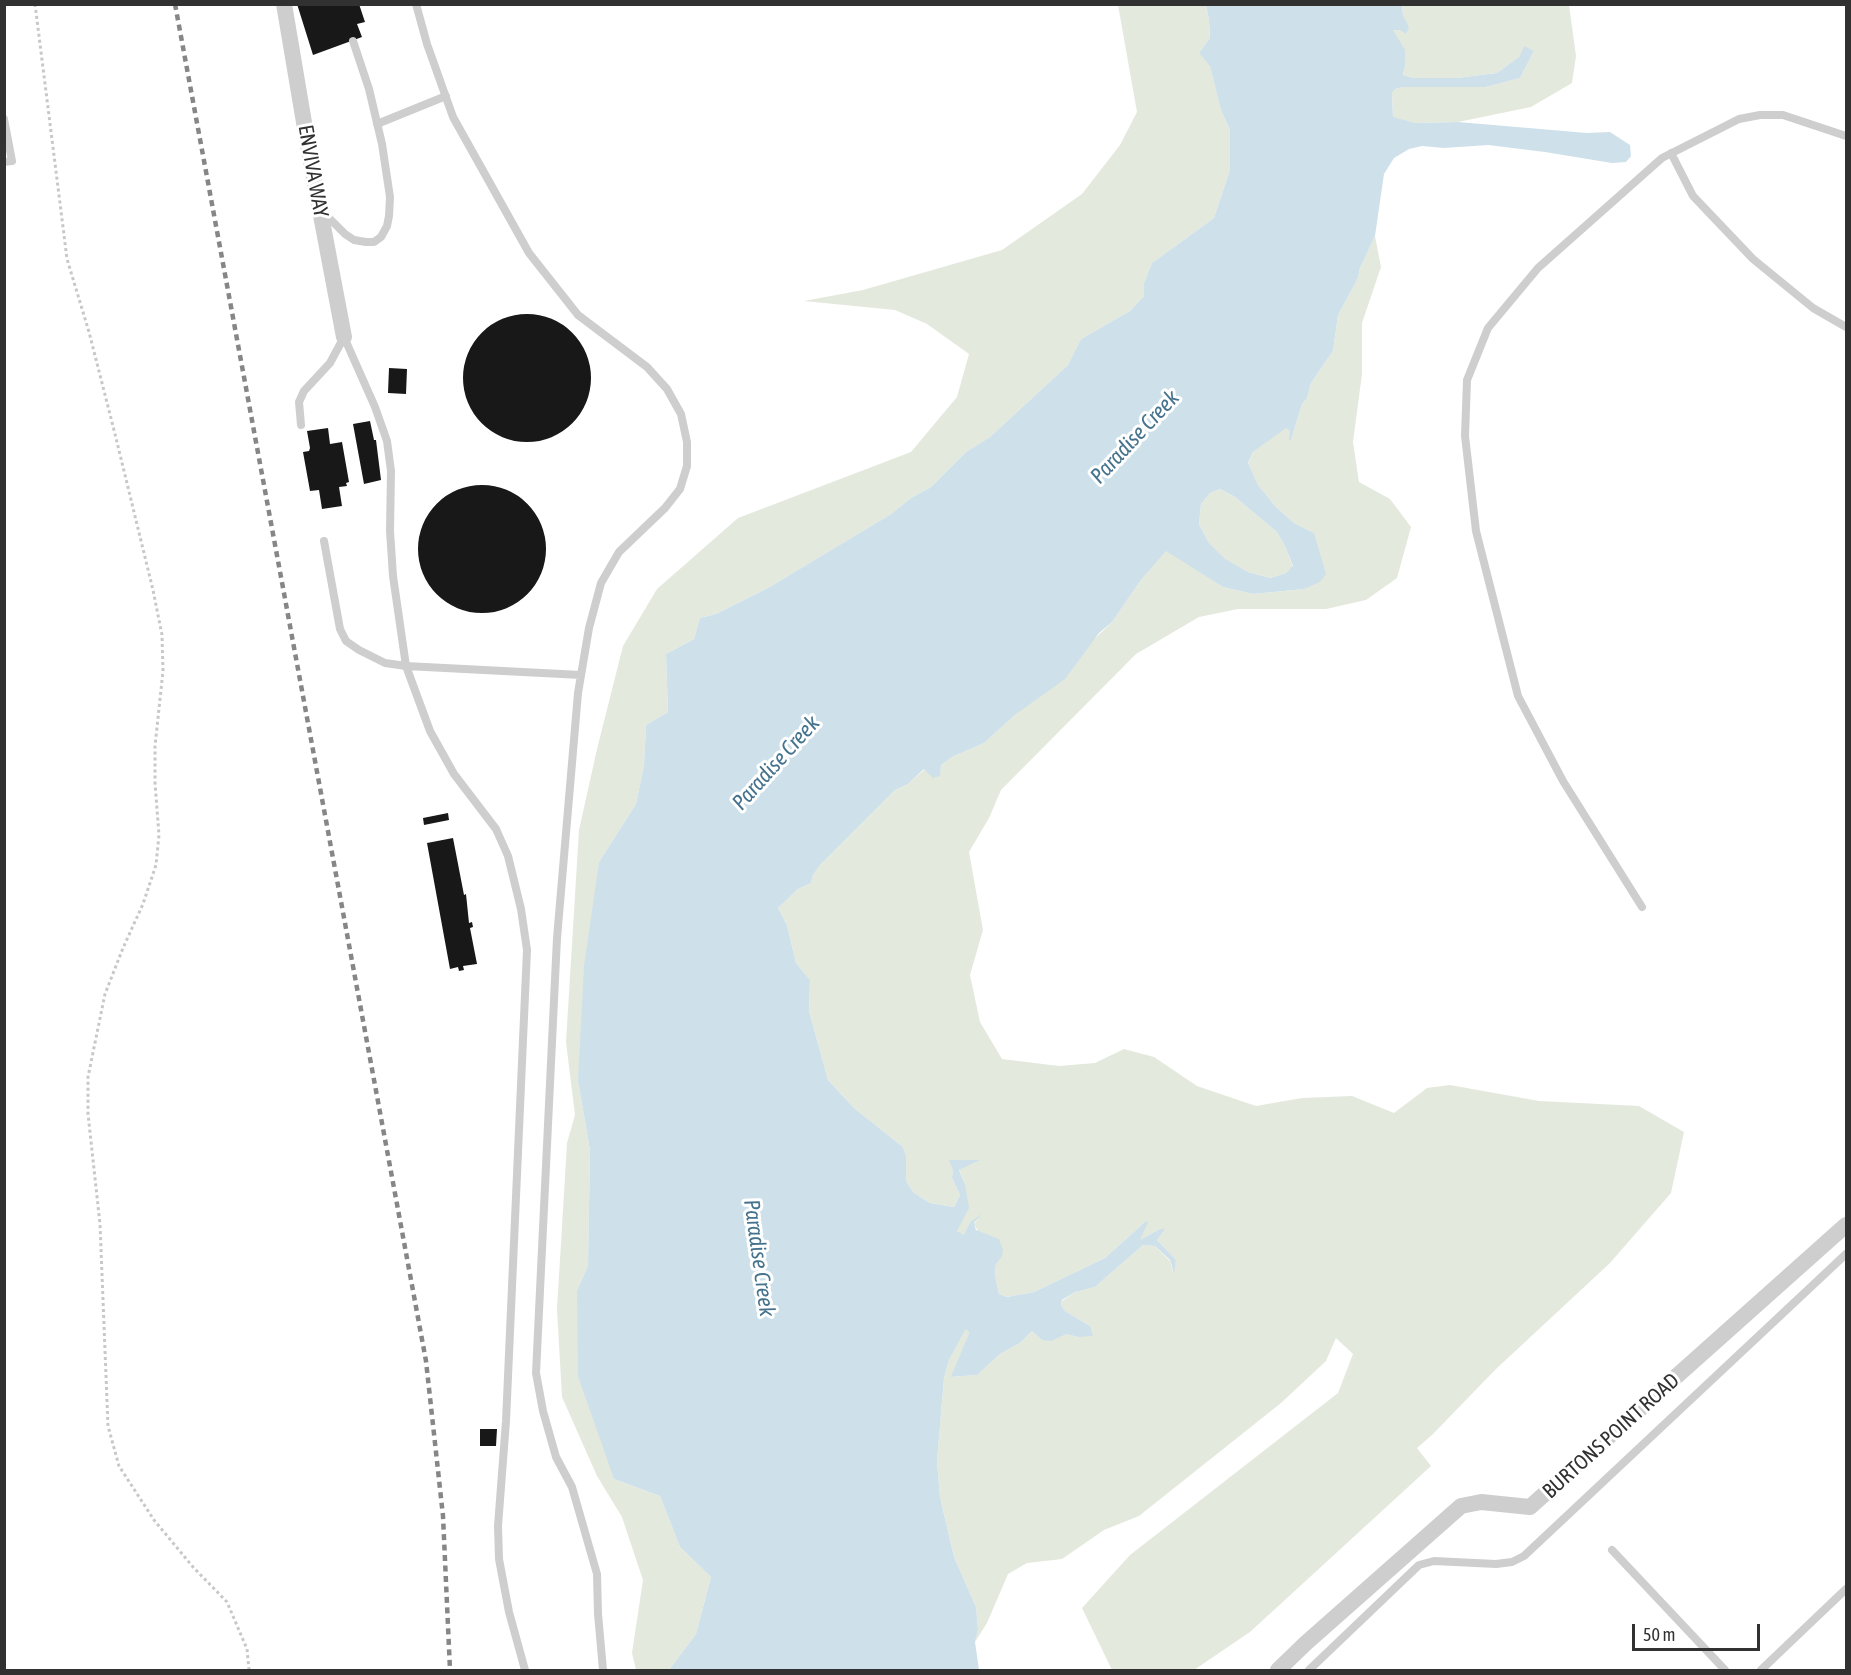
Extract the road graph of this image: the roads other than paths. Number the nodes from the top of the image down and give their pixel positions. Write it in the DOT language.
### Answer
graph roads {
  1 [pos="284,4"];
  2 [pos="416,4"];
  3 [pos="353,41"];
  4 [pos="446,96"];
  5 [pos="4,119"];
  6 [pos="377,124"];
  7 [pos="1846,136"];
  8 [pos="1671,153"];
  9 [pos="4,162"];
  10 [pos="320,208"];
  11 [pos="1846,327"];
  12 [pos="344,337"];
  13 [pos="301,425"];
  14 [pos="324,541"];
  15 [pos="406,666"];
  16 [pos="581,675"];
  17 [pos="1642,907"];
  18 [pos="1846,1225"];
  19 [pos="1846,1254"];
  20 [pos="1612,1550"];
  21 [pos="1846,1589"];
  22 [pos="525,1671"];
  23 [pos="603,1671"];
  24 [pos="1278,1671"];
  25 [pos="1309,1671"];
  26 [pos="1725,1671"];
  27 [pos="1761,1671"];
  1 -- 10 [label="street, ENVIVA WAY"];
  2 -- 4 [label="lane"];
  3 -- 6 [label="lane"];
  4 -- 6 [label="lane"];
  4 -- 16 [label="lane"];
  5 -- 9 [label="lane"];
  6 -- 10 [label="lane"];
  7 -- 8 [label="lane"];
  8 -- 11 [label="lane"];
  8 -- 17 [label="lane"];
  10 -- 12 [label="street, ENVIVA WAY"];
  12 -- 13 [label="lane"];
  12 -- 15 [label="lane"];
  14 -- 15 [label="lane"];
  15 -- 16 [label="lane"];
  15 -- 22 [label="lane"];
  16 -- 23 [label="lane"];
  18 -- 24 [label="street, BURTONS POINT ROAD"];
  19 -- 25 [label="lane"];
  20 -- 26 [label="lane"];
  21 -- 27 [label="lane"];
}
